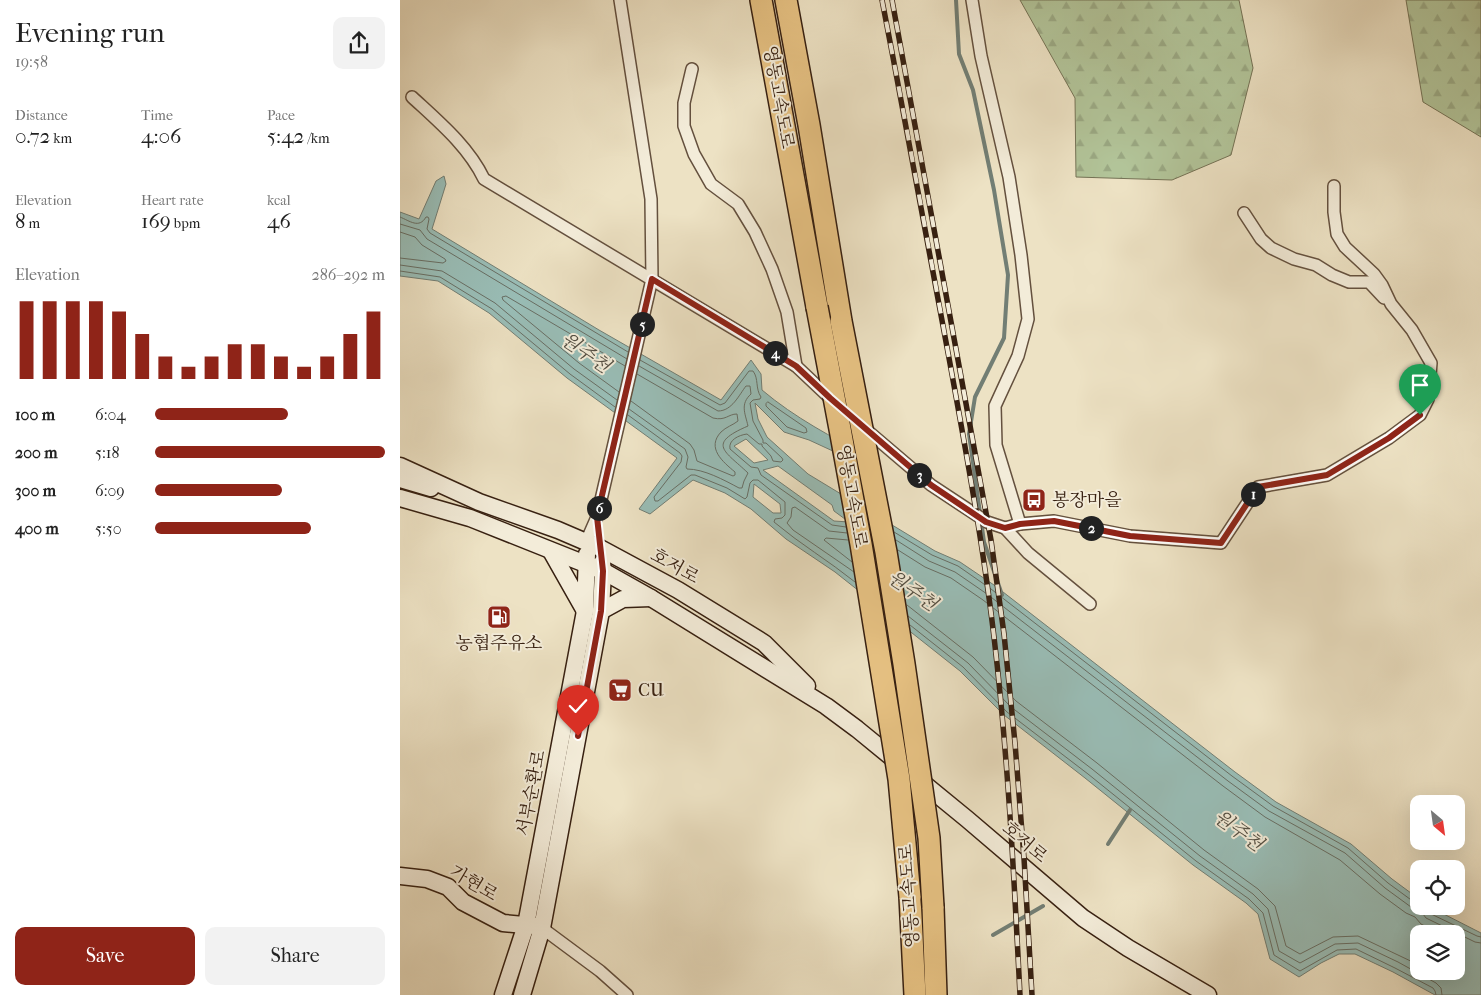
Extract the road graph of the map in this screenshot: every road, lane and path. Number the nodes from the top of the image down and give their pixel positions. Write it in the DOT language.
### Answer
graph roads {
  1 [pos="620,0"];
  2 [pos="761,0"];
  3 [pos="786,0"];
  4 [pos="972,0"];
  5 [pos="692,69"];
  6 [pos="412,97"];
  7 [pos="1334,186"];
  8 [pos="1244,213"];
  9 [pos="652,279"];
  10 [pos="1391,304"];
  11 [pos="796,366"];
  12 [pos="400,466"];
  13 [pos="406,487"];
  14 [pos="1020,524"];
  15 [pos="1005,528"];
  16 [pos="593,545"];
  17 [pos="551,551"];
  18 [pos="587,565"];
  19 [pos="603,571"];
  20 [pos="651,598"];
  21 [pos="1090,604"];
  22 [pos="593,611"];
  23 [pos="826,706"];
  24 [pos="400,876"];
  25 [pos="534,926"];
  26 [pos="503,995"];
  27 [pos="522,995"];
  28 [pos="627,995"];
  29 [pos="915,995"];
  30 [pos="936,995"];
  31 [pos="1208,995"];
  1 -- 9 [label="street"];
  2 -- 29 [label="highway, 영동고속도로, bridge"];
  3 -- 30 [label="highway, 영동고속도로, bridge"];
  4 -- 14 [label="street"];
  5 -- 11 [label="street"];
  6 -- 9 [label="street"];
  7 -- 10 [label="street"];
  8 -- 10 [label="street"];
  9 -- 11 [label="street"];
  9 -- 16 [label="street"];
  10 -- 14 [label="street"];
  11 -- 15 [label="street"];
  12 -- 13 [label="street"];
  13 -- 16 [label="street, 호저로"];
  13 -- 17 [label="street, 호저로"];
  14 -- 15 [label="street"];
  15 -- 21 [label="street"];
  16 -- 18 [label="street, 서부순환로"];
  16 -- 19 [label="street, 서부순환로"];
  16 -- 23 [label="street, 호저로"];
  17 -- 18 [label="street, 호저로"];
  17 -- 22 [label="street"];
  18 -- 19 [label="street, 호저로"];
  18 -- 22 [label="street, 서부순환로"];
  19 -- 20 [label="street, 호저로"];
  19 -- 22 [label="street, 서부순환로"];
  20 -- 22 [label="street"];
  20 -- 23 [label="street, 호저로"];
  22 -- 25 [label="street, 서부순환로"];
  23 -- 31 [label="street, 호저로"];
  24 -- 25 [label="street, 가현로"];
  25 -- 26 [label="street, 서부순환로"];
  25 -- 27 [label="street, 서부순환로"];
  25 -- 28 [label="street, 가현로"];
}
